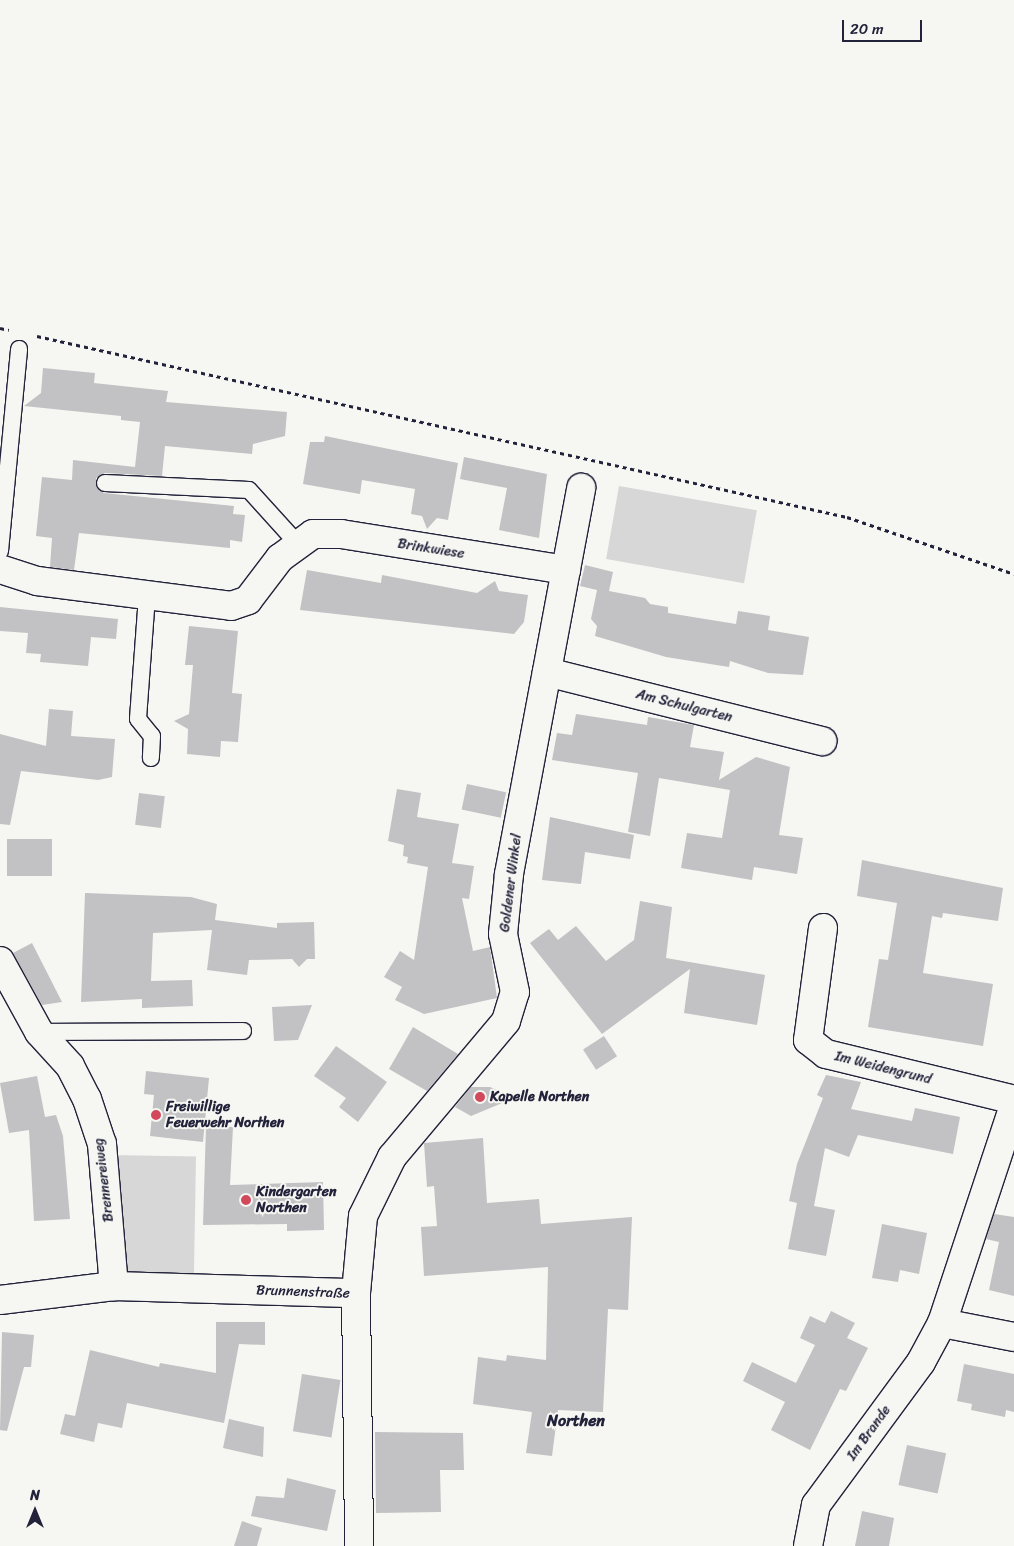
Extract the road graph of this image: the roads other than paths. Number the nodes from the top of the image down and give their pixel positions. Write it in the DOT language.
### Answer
graph roads {
  1 [pos="19,341"];
  2 [pos="105,482"];
  3 [pos="581,488"];
  4 [pos="298,544"];
  5 [pos="0,551"];
  6 [pos="0,569"];
  7 [pos="566,570"];
  8 [pos="147,596"];
  9 [pos="547,672"];
  10 [pos="822,741"];
  11 [pos="151,758"];
  12 [pos="823,928"];
  13 [pos="0,961"];
  14 [pos="243,1031"];
  15 [pos="39,1032"];
  16 [pos="1014,1100"];
  17 [pos="1014,1105"];
  18 [pos="114,1286"];
  19 [pos="356,1293"];
  20 [pos="0,1300"];
  21 [pos="942,1323"];
  22 [pos="1014,1337"];
  23 [pos="359,1546"];
  24 [pos="808,1546"];
  1 -- 5 [label="lane"];
  2 -- 4 [label="lane"];
  3 -- 7 [label="street, Goldener Winkel"];
  4 -- 7 [label="street, Brinkwiese"];
  4 -- 8 [label="street, Brinkwiese"];
  6 -- 8 [label="street, Brinkwiese"];
  7 -- 9 [label="street, Goldener Winkel"];
  8 -- 11 [label="lane"];
  9 -- 10 [label="street, Am Schulgarten"];
  9 -- 19 [label="street, Goldener Winkel"];
  12 -- 16 [label="street, Im Weidengrund"];
  13 -- 15 [label="street, Brennereiweg"];
  14 -- 15 [label="lane"];
  15 -- 18 [label="street, Brennereiweg"];
  17 -- 21 [label="street, Im Brande"];
  18 -- 19 [label="street, Brunnenstraße"];
  18 -- 20 [label="street, Brunnenstraße"];
  19 -- 23 [label="street, Brunnenstraße"];
  21 -- 22 [label="street"];
  21 -- 24 [label="street, Im Brande"];
}
